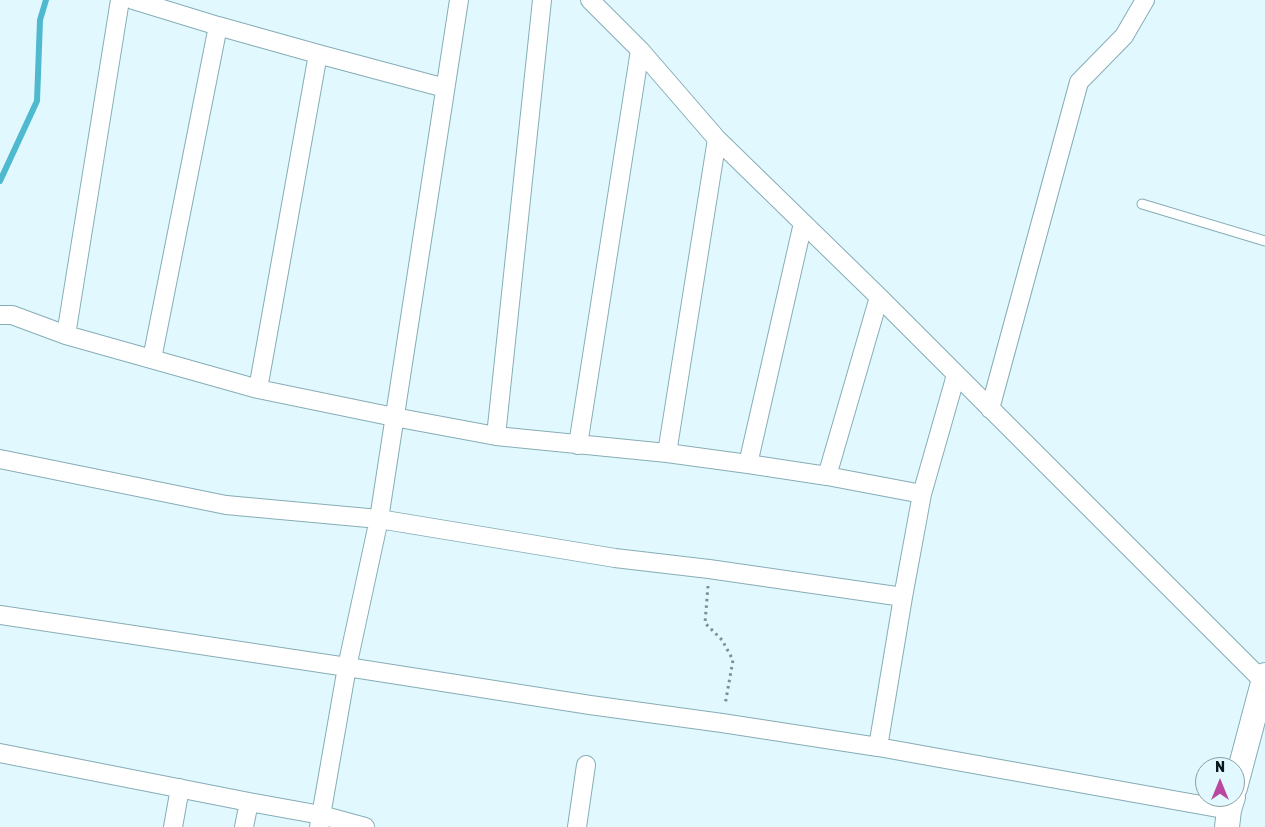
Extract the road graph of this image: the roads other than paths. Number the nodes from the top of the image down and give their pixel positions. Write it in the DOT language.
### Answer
graph roads {
  1 [pos="120,0"];
  2 [pos="133,0"];
  3 [pos="460,0"];
  4 [pos="542,0"];
  5 [pos="590,0"];
  6 [pos="1145,0"];
  7 [pos="218,26"];
  8 [pos="640,50"];
  9 [pos="318,54"];
  10 [pos="446,88"];
  11 [pos="717,139"];
  12 [pos="1142,204"];
  13 [pos="803,223"];
  14 [pos="1265,240"];
  15 [pos="879,298"];
  16 [pos="0,315"];
  17 [pos="66,335"];
  18 [pos="152,358"];
  19 [pos="956,375"];
  20 [pos="258,388"];
  21 [pos="990,409"];
  22 [pos="394,417"];
  23 [pos="496,436"];
  24 [pos="578,444"];
  25 [pos="667,453"];
  26 [pos="0,459"];
  27 [pos="748,464"];
  28 [pos="827,476"];
  29 [pos="922,494"];
  30 [pos="379,518"];
  31 [pos="902,597"];
  32 [pos="0,615"];
  33 [pos="347,667"];
  34 [pos="1264,678"];
  35 [pos="878,748"];
  36 [pos="0,753"];
  37 [pos="1244,757"];
  38 [pos="586,765"];
  39 [pos="180,788"];
  40 [pos="1195,800"];
  41 [pos="248,802"];
  42 [pos="320,821"];
  43 [pos="173,827"];
  44 [pos="244,827"];
  45 [pos="365,827"];
  46 [pos="577,827"];
  1 -- 17 [label="street"];
  2 -- 7 [label="street"];
  3 -- 10 [label="street"];
  4 -- 23 [label="street"];
  5 -- 8 [label="street"];
  6 -- 21 [label="street"];
  7 -- 9 [label="street"];
  7 -- 18 [label="street"];
  8 -- 11 [label="street"];
  8 -- 24 [label="street"];
  9 -- 10 [label="street"];
  9 -- 20 [label="street"];
  10 -- 22 [label="street"];
  11 -- 13 [label="street"];
  11 -- 25 [label="street"];
  12 -- 14 [label="lane"];
  13 -- 15 [label="street"];
  13 -- 27 [label="street"];
  15 -- 19 [label="street"];
  15 -- 28 [label="street"];
  16 -- 17 [label="street"];
  17 -- 18 [label="street"];
  18 -- 20 [label="street"];
  19 -- 21 [label="street"];
  19 -- 29 [label="street"];
  20 -- 22 [label="street"];
  21 -- 34 [label="street"];
  22 -- 23 [label="street"];
  22 -- 30 [label="street"];
  23 -- 24 [label="street"];
  24 -- 25 [label="street"];
  25 -- 27 [label="street"];
  26 -- 30 [label="street"];
  27 -- 28 [label="street"];
  28 -- 29 [label="street"];
  29 -- 31 [label="street"];
  30 -- 31 [label="street"];
  30 -- 33 [label="street"];
  31 -- 35 [label="street"];
  32 -- 33 [label="street"];
  33 -- 35 [label="street"];
  33 -- 42 [label="street"];
  34 -- 37 [label="street"];
  35 -- 40 [label="street"];
  36 -- 39 [label="street"];
  38 -- 46 [label="street"];
  39 -- 41 [label="street"];
  39 -- 43 [label="street"];
  41 -- 42 [label="street"];
  41 -- 44 [label="street"];
  42 -- 45 [label="street"];
}
